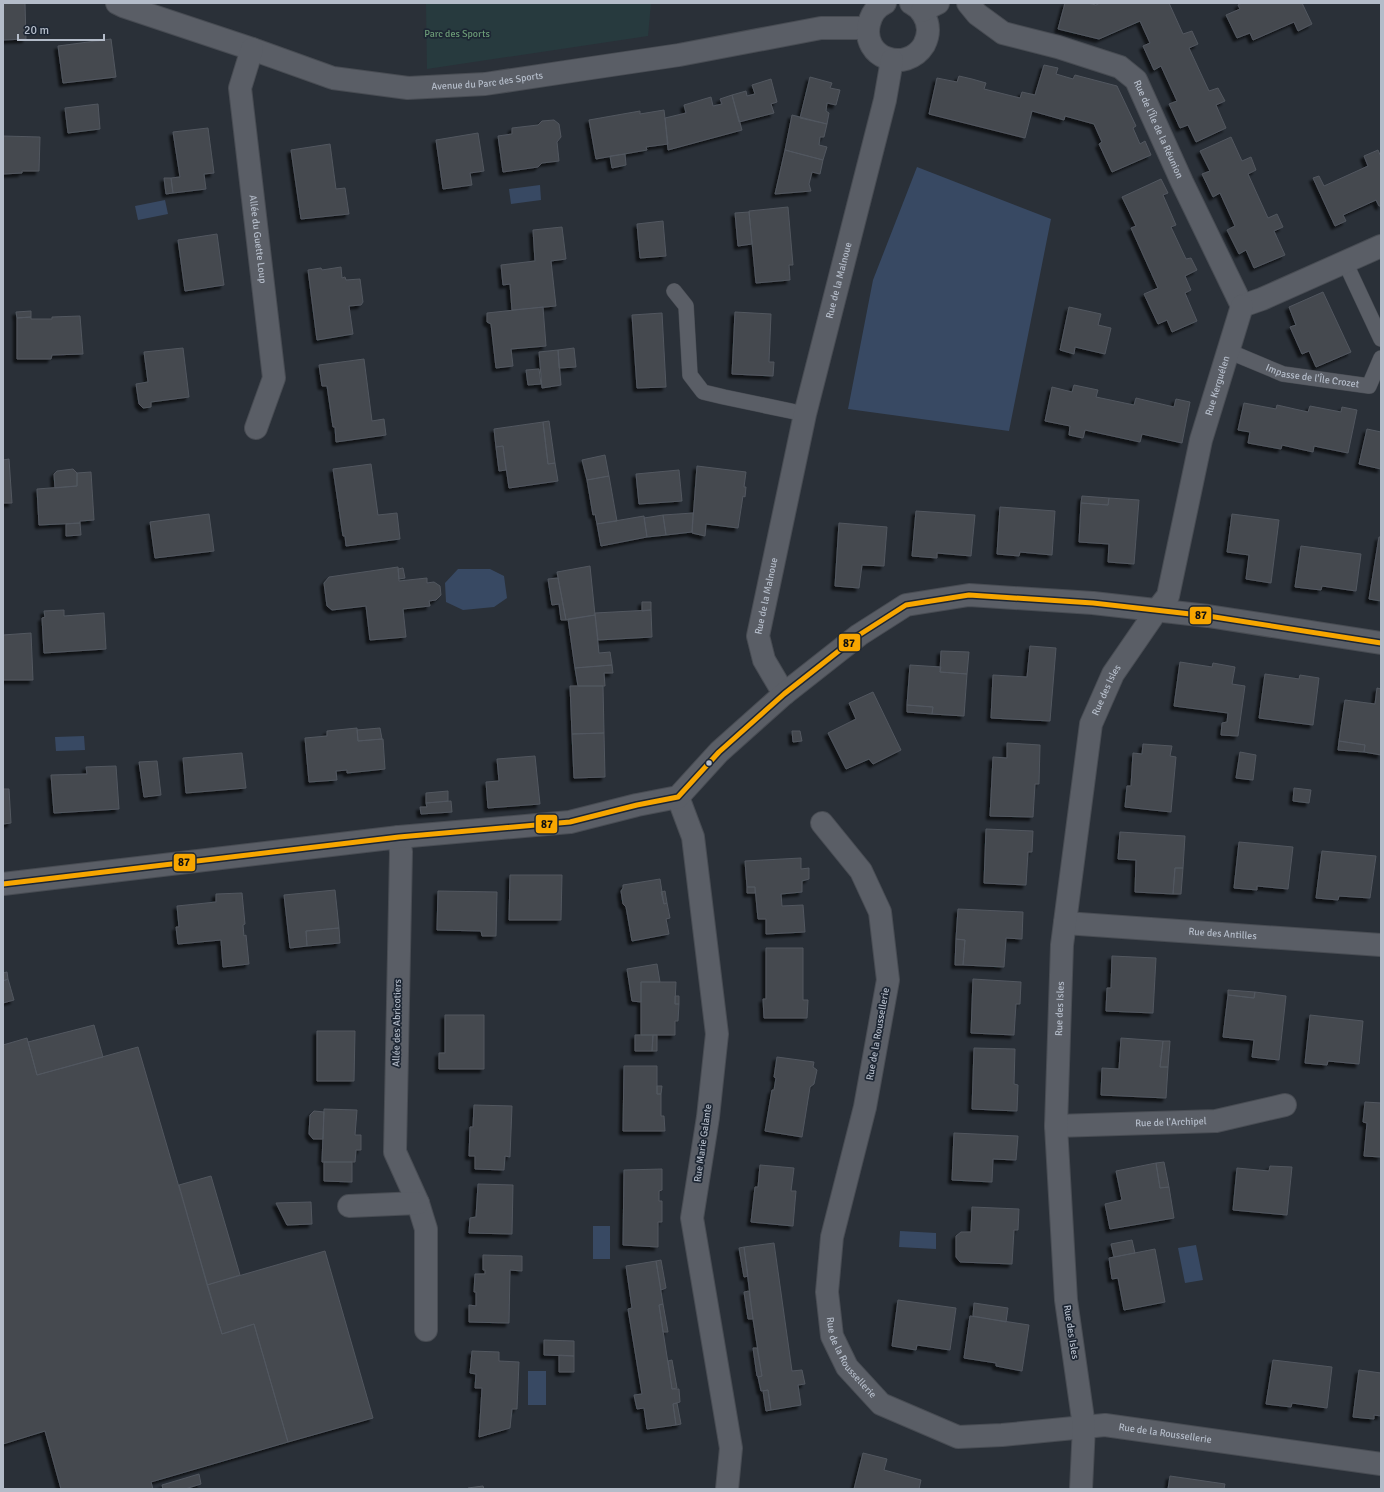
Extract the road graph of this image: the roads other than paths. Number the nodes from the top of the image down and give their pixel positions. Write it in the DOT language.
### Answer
graph roads {
  1 [pos="117,3"];
  2 [pos="883,3"];
  3 [pos="968,3"];
  4 [pos="924,6"];
  5 [pos="868,28"];
  6 [pos="252,49"];
  7 [pos="892,60"];
  8 [pos="1381,246"];
  9 [pos="1345,262"];
  10 [pos="674,291"];
  11 [pos="1242,306"];
  12 [pos="1381,339"];
  13 [pos="1228,351"];
  14 [pos="1381,358"];
  15 [pos="805,414"];
  16 [pos="256,428"];
  17 [pos="1157,610"];
  18 [pos="1381,643"];
  19 [pos="784,694"];
  20 [pos="678,797"];
  21 [pos="822,823"];
  22 [pos="399,837"];
  23 [pos="3,884"];
  24 [pos="1065,923"];
  25 [pos="1381,945"];
  26 [pos="1285,1105"];
  27 [pos="1056,1126"];
  28 [pos="418,1203"];
  29 [pos="349,1206"];
  30 [pos="426,1330"];
  31 [pos="1084,1426"];
  32 [pos="1381,1464"];
  33 [pos="727,1489"];
  34 [pos="1080,1489"];
  1 -- 6 [label="street, Avenue du Parc des Sports"];
  2 -- 5 [label="street"];
  3 -- 11 [label="street, Rue de l'Île de la Réunion"];
  4 -- 7 [label="street"];
  5 -- 6 [label="street, Avenue du Parc des Sports"];
  5 -- 7 [label="street"];
  6 -- 16 [label="street, Allée du Guette Loup"];
  7 -- 15 [label="street, Rue de la Malnoue"];
  8 -- 9 [label="street"];
  9 -- 11 [label="street"];
  9 -- 12 [label="lane"];
  10 -- 15 [label="lane"];
  11 -- 13 [label="street, Rue Kerguélen"];
  13 -- 14 [label="lane, Impasse de l'Île Crozet"];
  13 -- 17 [label="street, Rue Kerguélen"];
  15 -- 19 [label="street, Rue de la Malnoue"];
  17 -- 18 [label="street"];
  17 -- 19 [label="street"];
  17 -- 24 [label="street, Rue des Isles"];
  19 -- 20 [label="street"];
  20 -- 22 [label="street"];
  20 -- 33 [label="street, Rue Marie Galante"];
  21 -- 31 [label="street, Rue de la Roussellerie"];
  22 -- 23 [label="street"];
  22 -- 28 [label="street, Allée des Abricotiers"];
  24 -- 25 [label="street, Rue des Antilles"];
  24 -- 27 [label="street, Rue des Isles"];
  26 -- 27 [label="street, Rue de l'Archipel"];
  27 -- 31 [label="street, Rue des Isles"];
  28 -- 29 [label="street"];
  28 -- 30 [label="street, Allée des Abricotiers"];
  31 -- 32 [label="street, Rue de la Roussellerie"];
  31 -- 34 [label="street, Rue des Isles"];
}
